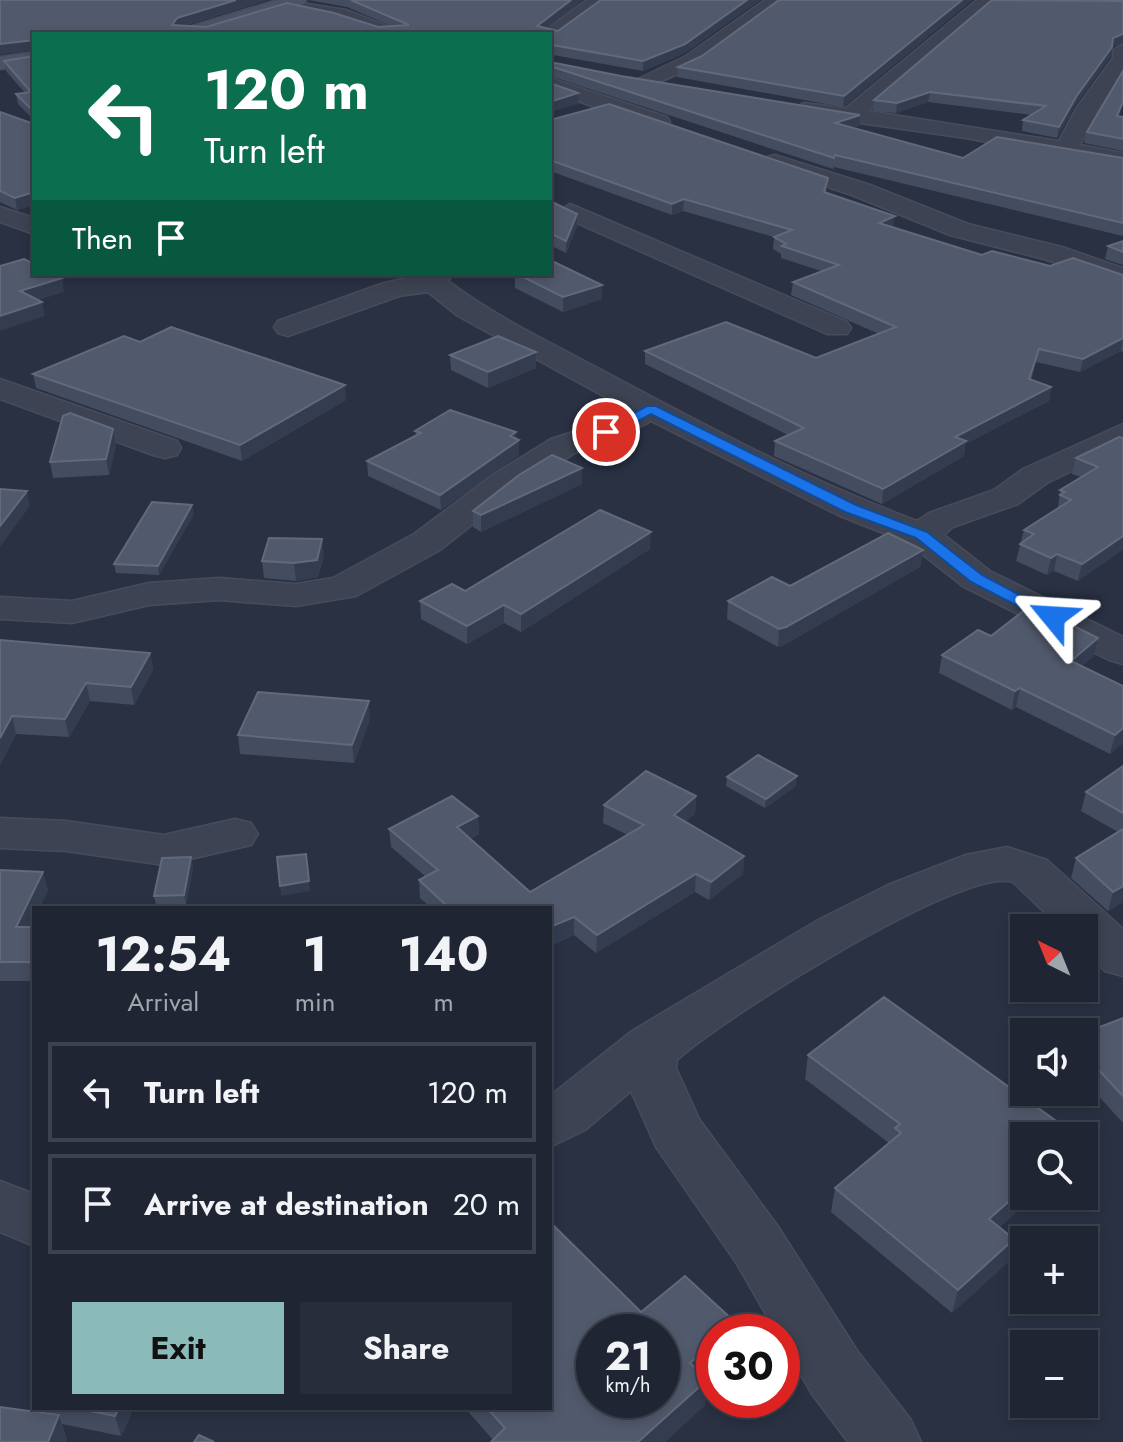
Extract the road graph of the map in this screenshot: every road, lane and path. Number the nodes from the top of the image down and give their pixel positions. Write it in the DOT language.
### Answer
graph roads {
  1 [pos="599,0"];
  2 [pos="777,0"];
  3 [pos="988,0"];
  4 [pos="293,2"];
  5 [pos="193,32"];
  6 [pos="392,32"];
  7 [pos="552,32"];
  8 [pos="1123,50"];
  9 [pos="32,58"];
  10 [pos="0,63"];
  11 [pos="555,71"];
  12 [pos="617,76"];
  13 [pos="644,81"];
  14 [pos="688,88"];
  15 [pos="776,104"];
  16 [pos="608,105"];
  17 [pos="579,113"];
  18 [pos="848,117"];
  19 [pos="688,132"];
  20 [pos="1067,148"];
  21 [pos="760,156"];
  22 [pos="1123,160"];
  23 [pos="552,193"];
  24 [pos="0,214"];
  25 [pos="560,215"];
  26 [pos="32,225"];
  27 [pos="1123,277"];
  28 [pos="437,278"];
  29 [pos="288,327"];
  30 [pos="837,328"];
  31 [pos="0,388"];
  32 [pos="651,409"];
  33 [pos="1123,434"];
  34 [pos="165,448"];
  35 [pos="921,535"];
  36 [pos="0,608"];
  37 [pos="1123,652"];
  38 [pos="0,833"];
  39 [pos="235,834"];
  40 [pos="1123,958"];
  41 [pos="669,1036"];
  42 [pos="552,1124"];
  43 [pos="0,1205"];
  44 [pos="32,1220"];
  45 [pos="888,1442"];
  1 -- 7 [label="street"];
  2 -- 13 [label="street"];
  3 -- 18 [label="street"];
  4 -- 5 [label="main road"];
  4 -- 6 [label="street"];
  8 -- 20 [label="street"];
  9 -- 10 [label="main road"];
  11 -- 16 [label="street"];
  12 -- 13 [label="street"];
  13 -- 14 [label="street"];
  15 -- 18 [label="street"];
  16 -- 17 [label="street"];
  16 -- 19 [label="street"];
  18 -- 20 [label="street"];
  20 -- 22 [label="street"];
  21 -- 27 [label="street"];
  23 -- 25 [label="street"];
  24 -- 26 [label="street"];
  25 -- 30 [label="street"];
  28 -- 29 [label="street"];
  28 -- 32 [label="street"];
  31 -- 34 [label="street"];
  32 -- 35 [label="street"];
  32 -- 36 [label="street"];
  33 -- 35 [label="street"];
  35 -- 37 [label="street"];
  38 -- 39 [label="street"];
  40 -- 41 [label="street"];
  41 -- 42 [label="street"];
  41 -- 45 [label="street"];
  43 -- 44 [label="street"];
}
